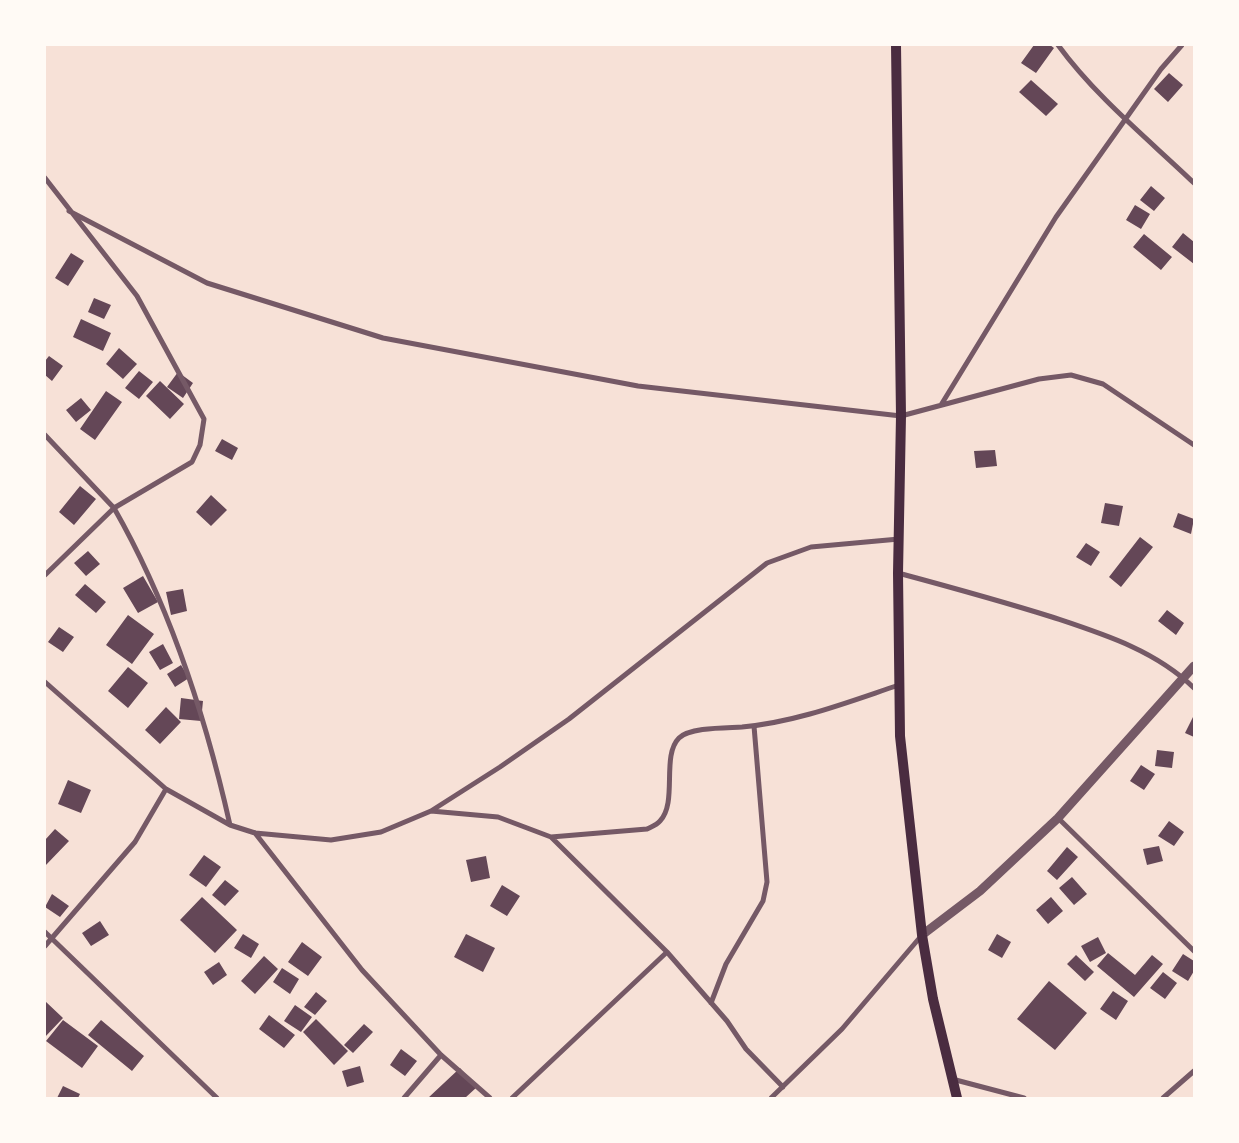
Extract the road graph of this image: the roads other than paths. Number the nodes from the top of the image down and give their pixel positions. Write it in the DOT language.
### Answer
graph roads {
  1 [pos="896,45"];
  2 [pos="1058,45"];
  3 [pos="1182,45"];
  4 [pos="1125,118"];
  5 [pos="45,178"];
  6 [pos="1194,183"];
  7 [pos="70,211"];
  8 [pos="941,405"];
  9 [pos="901,416"];
  10 [pos="45,435"];
  11 [pos="1194,445"];
  12 [pos="114,508"];
  13 [pos="899,538"];
  14 [pos="898,572"];
  15 [pos="45,575"];
  16 [pos="1194,666"];
  17 [pos="1183,678"];
  18 [pos="45,682"];
  19 [pos="900,685"];
  20 [pos="1194,688"];
  21 [pos="754,726"];
  22 [pos="166,789"];
  23 [pos="431,811"];
  24 [pos="1058,818"];
  25 [pos="230,825"];
  26 [pos="255,833"];
  27 [pos="551,838"];
  28 [pos="45,932"];
  29 [pos="922,935"];
  30 [pos="52,939"];
  31 [pos="45,946"];
  32 [pos="1194,951"];
  33 [pos="666,952"];
  34 [pos="711,1003"];
  35 [pos="441,1054"];
  36 [pos="1194,1071"];
  37 [pos="952,1079"];
  38 [pos="783,1087"];
  39 [pos="217,1098"];
  40 [pos="404,1098"];
  41 [pos="490,1098"];
  42 [pos="512,1098"];
  43 [pos="771,1098"];
  44 [pos="957,1098"];
  45 [pos="1024,1098"];
  46 [pos="1163,1098"];
  1 -- 9 [label="main road"];
  2 -- 4 [label="street"];
  3 -- 4 [label="street"];
  4 -- 6 [label="street"];
  4 -- 8 [label="street"];
  5 -- 7 [label="street"];
  7 -- 9 [label="street"];
  7 -- 12 [label="street"];
  8 -- 9 [label="street"];
  8 -- 11 [label="street"];
  9 -- 13 [label="main road"];
  10 -- 12 [label="street"];
  12 -- 15 [label="street"];
  12 -- 25 [label="street"];
  13 -- 14 [label="main road"];
  13 -- 23 [label="street"];
  14 -- 17 [label="street"];
  14 -- 19 [label="main road"];
  16 -- 17 [label="street"];
  17 -- 20 [label="street"];
  17 -- 24 [label="street"];
  18 -- 22 [label="street"];
  19 -- 21 [label="street"];
  19 -- 29 [label="main road"];
  21 -- 27 [label="street"];
  21 -- 34 [label="street"];
  22 -- 25 [label="street"];
  22 -- 30 [label="street"];
  23 -- 26 [label="street"];
  23 -- 27 [label="street"];
  24 -- 29 [label="street"];
  24 -- 32 [label="street"];
  25 -- 26 [label="street"];
  26 -- 35 [label="street"];
  27 -- 33 [label="street"];
  28 -- 30 [label="street"];
  29 -- 37 [label="main road"];
  29 -- 38 [label="street"];
  30 -- 31 [label="street"];
  30 -- 39 [label="street"];
  33 -- 34 [label="street"];
  33 -- 42 [label="street"];
  34 -- 38 [label="street"];
  35 -- 40 [label="street"];
  35 -- 41 [label="street"];
  36 -- 46 [label="street"];
  37 -- 44 [label="main road"];
  37 -- 45 [label="street"];
  38 -- 43 [label="street"];
}
